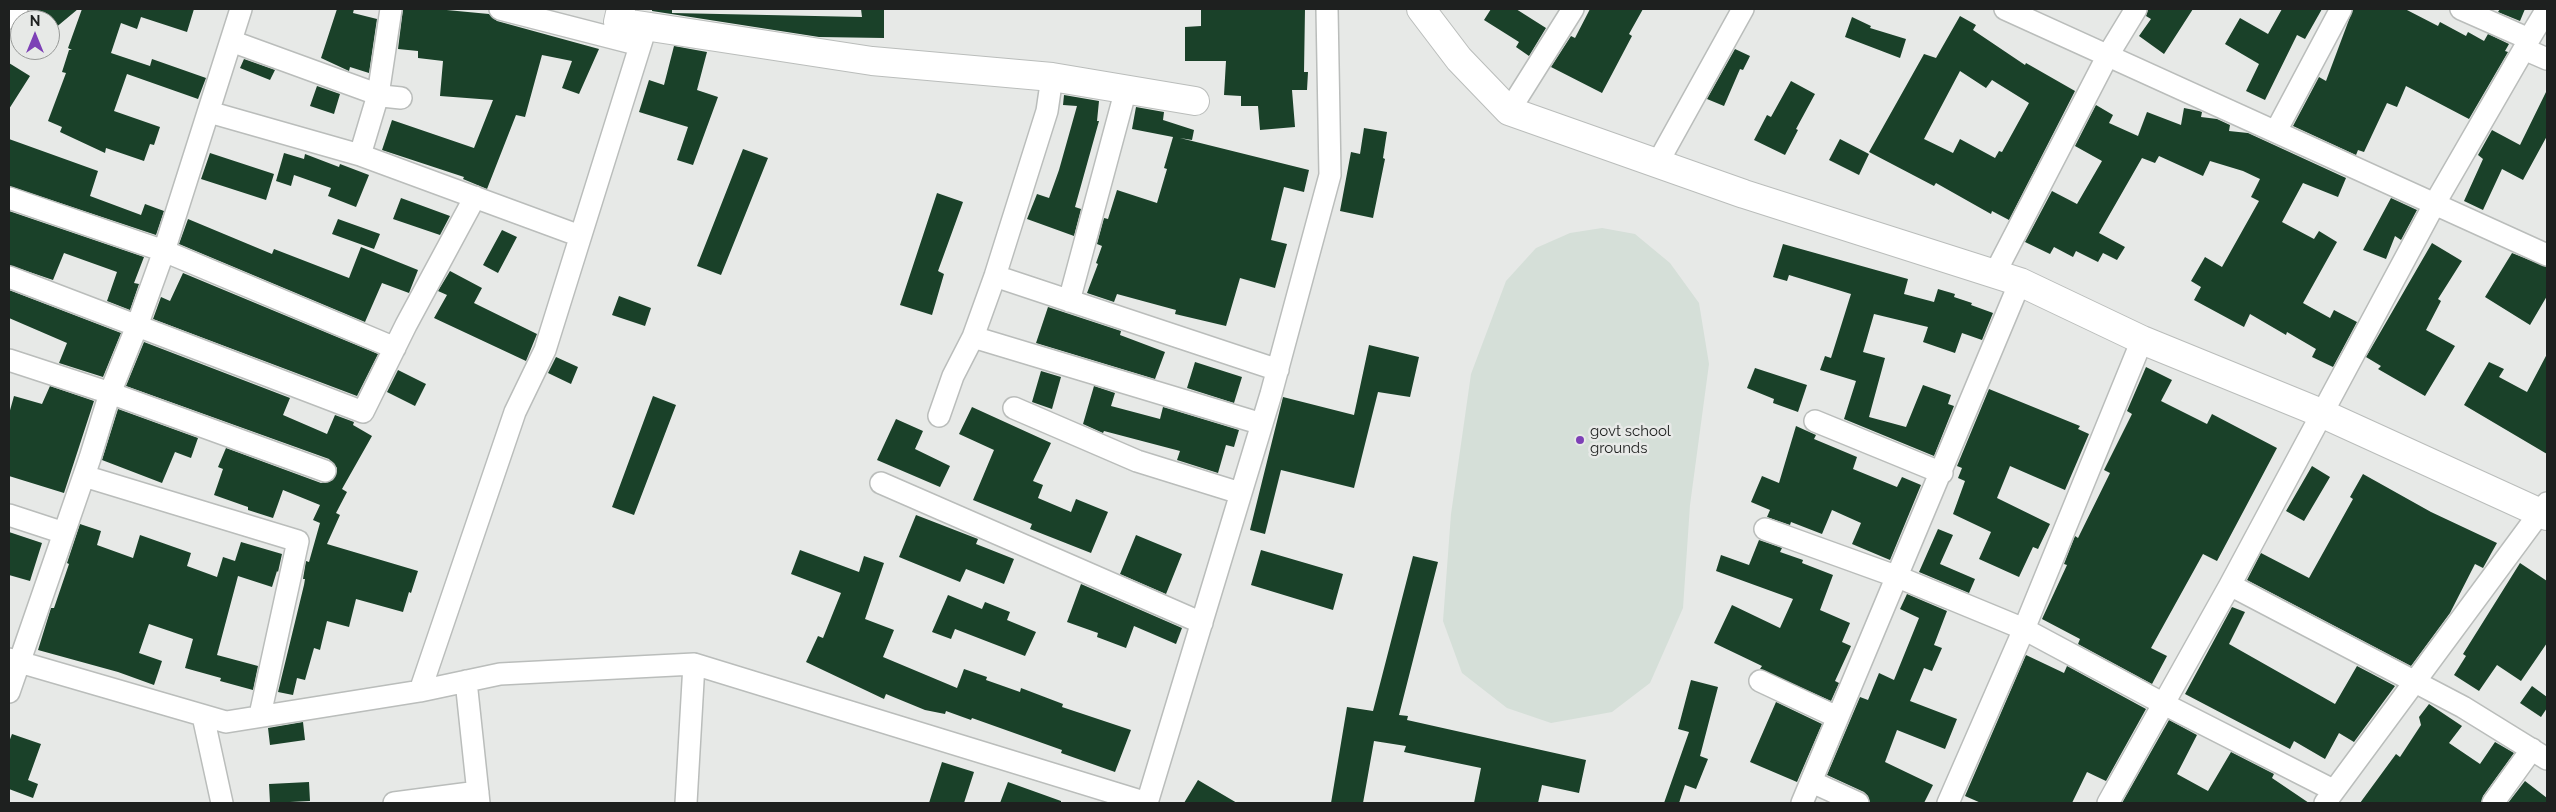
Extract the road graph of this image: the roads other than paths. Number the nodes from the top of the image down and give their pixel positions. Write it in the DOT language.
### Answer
graph roads {
  1 [pos="17,9"];
  2 [pos="241,9"];
  3 [pos="391,9"];
  4 [pos="500,9"];
  5 [pos="621,9"];
  6 [pos="1327,9"];
  7 [pos="1421,9"];
  8 [pos="1573,9"];
  9 [pos="1742,9"];
  10 [pos="2005,9"];
  11 [pos="2136,9"];
  12 [pos="2341,9"];
  13 [pos="2461,9"];
  14 [pos="2547,9"];
  15 [pos="9,18"];
  16 [pos="643,36"];
  17 [pos="231,41"];
  18 [pos="2527,44"];
  19 [pos="2108,54"];
  20 [pos="2547,59"];
  21 [pos="1052,77"];
  22 [pos="1126,89"];
  23 [pos="378,95"];
  24 [pos="401,98"];
  25 [pos="1196,101"];
  26 [pos="1509,111"];
  27 [pos="209,112"];
  28 [pos="2276,131"];
  29 [pos="360,155"];
  30 [pos="1657,164"];
  31 [pos="475,197"];
  32 [pos="9,198"];
  33 [pos="2435,203"];
  34 [pos="580,236"];
  35 [pos="164,250"];
  36 [pos="2547,255"];
  37 [pos="996,276"];
  38 [pos="9,277"];
  39 [pos="2007,278"];
  40 [pos="1069,301"];
  41 [pos="137,326"];
  42 [pos="973,337"];
  43 [pos="2142,340"];
  44 [pos="395,348"];
  45 [pos="9,360"];
  46 [pos="1278,370"];
  47 [pos="110,392"];
  48 [pos="1014,408"];
  49 [pos="2320,413"];
  50 [pos="939,416"];
  51 [pos="1815,421"];
  52 [pos="1262,424"];
  53 [pos="325,471"];
  54 [pos="1942,473"];
  55 [pos="84,476"];
  56 [pos="880,483"];
  57 [pos="1240,493"];
  58 [pos="2544,510"];
  59 [pos="9,515"];
  60 [pos="1764,529"];
  61 [pos="64,533"];
  62 [pos="1898,577"];
  63 [pos="2230,585"];
  64 [pos="1202,622"];
  65 [pos="2024,629"];
  66 [pos="14,661"];
  67 [pos="694,664"];
  68 [pos="466,681"];
  69 [pos="1760,681"];
  70 [pos="2415,684"];
  71 [pos="420,691"];
  72 [pos="9,692"];
  73 [pos="2162,703"];
  74 [pos="260,715"];
  75 [pos="203,716"];
  76 [pos="1837,717"];
  77 [pos="2540,754"];
  78 [pos="1812,782"];
  79 [pos="2329,797"];
  80 [pos="478,798"];
  81 [pos="222,803"];
  82 [pos="394,803"];
  83 [pos="686,803"];
  84 [pos="1147,803"];
  85 [pos="1802,803"];
  86 [pos="1858,803"];
  87 [pos="1948,803"];
  88 [pos="2108,803"];
  89 [pos="2493,803"];
  1 -- 15 [label="street"];
  2 -- 17 [label="street"];
  3 -- 23 [label="street"];
  4 -- 16 [label="street"];
  5 -- 16 [label="main road"];
  6 -- 46 [label="street"];
  7 -- 26 [label="main road"];
  8 -- 26 [label="street"];
  9 -- 30 [label="street"];
  10 -- 19 [label="street"];
  11 -- 19 [label="street"];
  12 -- 28 [label="street"];
  13 -- 18 [label="street"];
  14 -- 18 [label="street"];
  16 -- 21 [label="main road"];
  16 -- 34 [label="street"];
  17 -- 23 [label="street"];
  17 -- 27 [label="street"];
  18 -- 20 [label="street"];
  18 -- 33 [label="street"];
  19 -- 28 [label="street"];
  19 -- 39 [label="street"];
  21 -- 22 [label="main road"];
  21 -- 37 [label="street"];
  22 -- 25 [label="main road"];
  22 -- 40 [label="street"];
  23 -- 24 [label="street"];
  23 -- 29 [label="street"];
  26 -- 30 [label="main road"];
  27 -- 29 [label="street"];
  27 -- 35 [label="street"];
  28 -- 33 [label="street"];
  29 -- 31 [label="street"];
  30 -- 39 [label="main road"];
  31 -- 34 [label="street"];
  31 -- 44 [label="street"];
  32 -- 35 [label="street"];
  33 -- 36 [label="street"];
  33 -- 49 [label="street"];
  34 -- 71 [label="street"];
  35 -- 41 [label="street"];
  35 -- 44 [label="street"];
  37 -- 40 [label="street"];
  37 -- 42 [label="street"];
  38 -- 41 [label="street"];
  39 -- 43 [label="main road"];
  39 -- 54 [label="street"];
  40 -- 46 [label="street"];
  41 -- 44 [label="street"];
  41 -- 47 [label="street"];
  42 -- 50 [label="street"];
  42 -- 52 [label="street"];
  43 -- 49 [label="main road"];
  43 -- 65 [label="street"];
  45 -- 47 [label="street"];
  46 -- 52 [label="street"];
  47 -- 53 [label="street"];
  47 -- 55 [label="street"];
  48 -- 57 [label="street"];
  49 -- 58 [label="main road"];
  49 -- 63 [label="street"];
  51 -- 54 [label="street"];
  52 -- 57 [label="street"];
  54 -- 62 [label="street"];
  55 -- 61 [label="street"];
  55 -- 74 [label="street"];
  56 -- 64 [label="street"];
  57 -- 64 [label="street"];
  58 -- 70 [label="street"];
  59 -- 61 [label="street"];
  60 -- 62 [label="street"];
  61 -- 66 [label="street"];
  62 -- 65 [label="street"];
  62 -- 76 [label="street"];
  63 -- 70 [label="street"];
  63 -- 73 [label="street"];
  64 -- 84 [label="street"];
  65 -- 73 [label="street"];
  65 -- 87 [label="street"];
  66 -- 72 [label="street"];
  66 -- 75 [label="street"];
  67 -- 68 [label="street"];
  67 -- 83 [label="street"];
  67 -- 84 [label="street"];
  68 -- 71 [label="street"];
  68 -- 80 [label="street"];
  69 -- 76 [label="street"];
  70 -- 77 [label="street"];
  70 -- 79 [label="street"];
  71 -- 74 [label="street"];
  73 -- 79 [label="street"];
  73 -- 88 [label="street"];
  74 -- 75 [label="street"];
  75 -- 81 [label="street"];
  76 -- 78 [label="street"];
  77 -- 89 [label="street"];
  78 -- 85 [label="street"];
  78 -- 86 [label="street"];
  80 -- 82 [label="street"];
}
